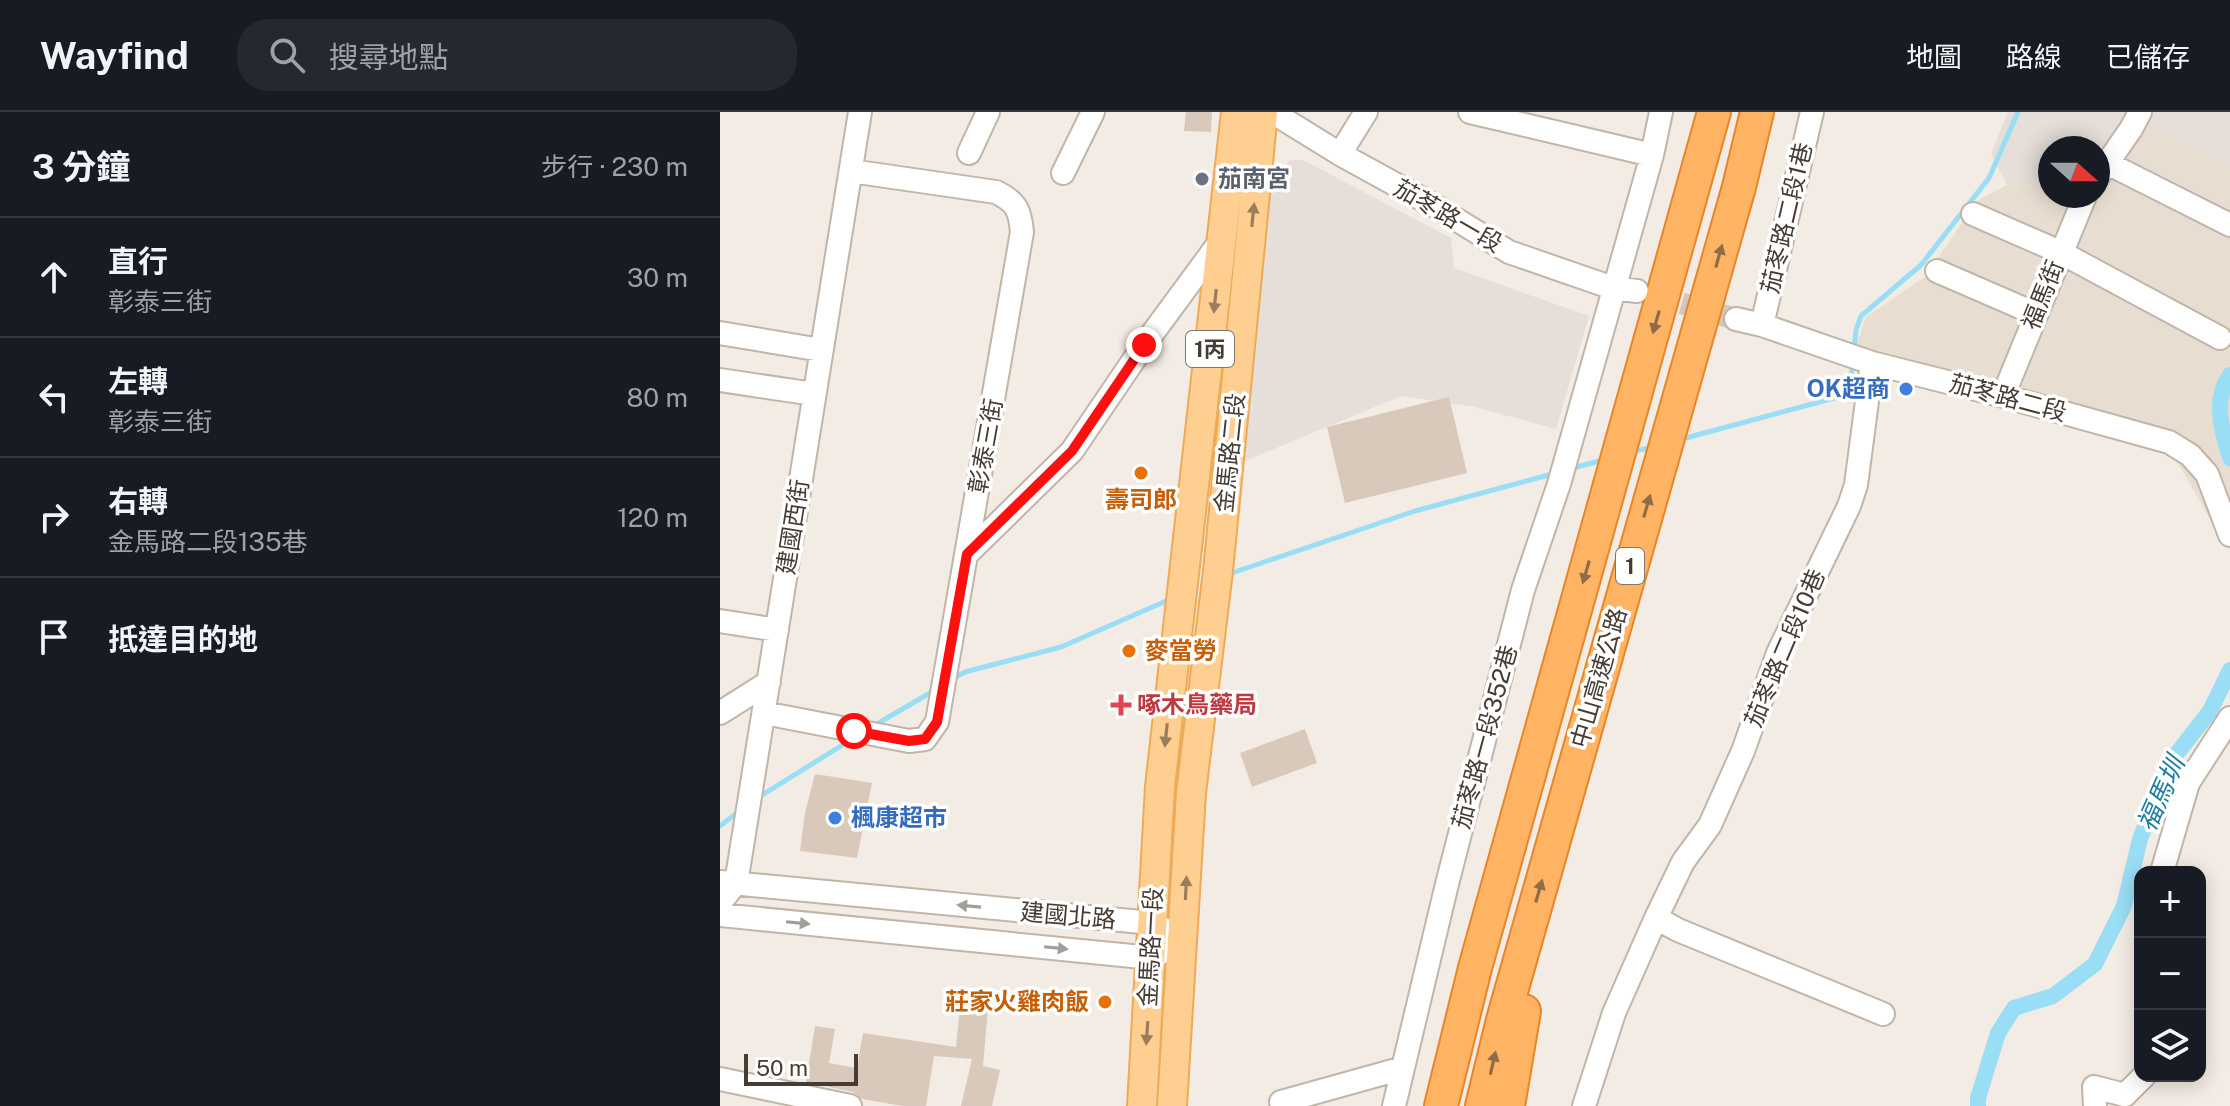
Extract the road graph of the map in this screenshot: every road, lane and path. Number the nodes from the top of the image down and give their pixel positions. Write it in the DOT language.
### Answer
graph roads {
  1 [pos="860,112"];
  2 [pos="988,112"];
  3 [pos="1093,112"];
  4 [pos="1236,112"];
  5 [pos="1263,112"];
  6 [pos="1272,112"];
  7 [pos="1366,112"];
  8 [pos="1470,112"];
  9 [pos="1661,112"];
  10 [pos="1714,112"];
  11 [pos="1757,112"];
  12 [pos="1812,112"];
  13 [pos="2140,112"];
  14 [pos="969,153"];
  15 [pos="1340,154"];
  16 [pos="1652,155"];
  17 [pos="2110,158"];
  18 [pos="851,171"];
  19 [pos="2110,172"];
  20 [pos="1063,173"];
  21 [pos="2080,208"];
  22 [pos="1973,214"];
  23 [pos="2230,225"];
  24 [pos="1222,239"];
  25 [pos="2060,252"];
  26 [pos="1937,271"];
  27 [pos="1613,288"];
  28 [pos="1637,291"];
  29 [pos="2036,314"];
  30 [pos="1736,319"];
  31 [pos="1762,325"];
  32 [pos="720,333"];
  33 [pos="2220,338"];
  34 [pos="821,350"];
  35 [pos="1859,359"];
  36 [pos="720,380"];
  37 [pos="814,394"];
  38 [pos="2003,396"];
  39 [pos="2230,535"];
  40 [pos="967,554"];
  41 [pos="720,621"];
  42 [pos="777,630"];
  43 [pos="769,682"];
  44 [pos="720,713"];
  45 [pos="764,713"];
  46 [pos="2230,718"];
  47 [pos="1160,787"];
  48 [pos="1191,793"];
  49 [pos="2164,866"];
  50 [pos="728,883"];
  51 [pos="720,903"];
  52 [pos="720,915"];
  53 [pos="1656,918"];
  54 [pos="1152,923"];
  55 [pos="1528,931"];
  56 [pos="1183,939"];
  57 [pos="1152,958"];
  58 [pos="1883,1014"];
  59 [pos="1459,1026"];
  60 [pos="1403,1068"];
  61 [pos="720,1079"];
  62 [pos="2140,1082"];
  63 [pos="2126,1101"];
  64 [pos="1281,1102"];
  65 [pos="850,1106"];
  66 [pos="1142,1106"];
  67 [pos="1172,1106"];
  68 [pos="1394,1106"];
  69 [pos="1427,1106"];
  70 [pos="1441,1106"];
  71 [pos="1482,1106"];
  72 [pos="1508,1106"];
  73 [pos="1584,1106"];
  74 [pos="2095,1106"];
  1 -- 18 [label="street, 建國西街"];
  2 -- 14 [label="street"];
  3 -- 20 [label="street"];
  4 -- 24 [label="main road, 金馬路二段 / 1丙"];
  48 -- 5 [label="main road, 金馬路二段 / 1丙, one-way"];
  6 -- 15 [label="street, 茄苳路一段"];
  7 -- 15 [label="street"];
  8 -- 16 [label="street"];
  9 -- 16 [label="street, 茄苳路一段352巷"];
  10 -- 59 [label="highway, 中山高速公路 / 1, one-way"];
  55 -- 11 [label="highway, 中山高速公路 / 1, one-way"];
  12 -- 31 [label="street, 茄苳路二段1巷"];
  13 -- 17 [label="street"];
  15 -- 27 [label="street, 茄苳路一段"];
  16 -- 27 [label="street, 茄苳路一段352巷"];
  18 -- 34 [label="street, 建國西街"];
  18 -- 40 [label="street, 彰泰三街"];
  19 -- 23 [label="street"];
  21 -- 25 [label="street, 福馬街"];
  22 -- 25 [label="street"];
  24 -- 40 [label="street"];
  24 -- 47 [label="main road, 金馬路二段 / 1丙, one-way"];
  25 -- 29 [label="street, 福馬街"];
  25 -- 33 [label="street"];
  26 -- 29 [label="street"];
  27 -- 28 [label="street, 茄苳路一段"];
  27 -- 60 [label="street, 茄苳路一段352巷"];
  29 -- 38 [label="street, 福馬街"];
  30 -- 31 [label="street, 茄苳路二段"];
  31 -- 35 [label="street, 茄苳路二段"];
  32 -- 34 [label="street"];
  34 -- 37 [label="street, 建國西街"];
  35 -- 38 [label="street, 茄苳路二段"];
  35 -- 53 [label="street, 茄苳路二段10巷"];
  36 -- 37 [label="street"];
  37 -- 42 [label="street, 建國西街"];
  38 -- 39 [label="street, 茄苳路二段"];
  40 -- 45 [label="street, 彰泰三街"];
  41 -- 42 [label="street"];
  42 -- 43 [label="street, 建國西街"];
  43 -- 44 [label="street"];
  43 -- 45 [label="street, 建國西街"];
  45 -- 50 [label="street, 建國西街"];
  46 -- 49 [label="street"];
  47 -- 54 [label="main road, 金馬路一段 / 1丙"];
  56 -- 48 [label="main road, 金馬路一段 / 1丙, one-way"];
  50 -- 51 [label="street"];
  54 -- 50 [label="street, 建國北路, one-way"];
  52 -- 57 [label="street, 建國北路, one-way"];
  53 -- 58 [label="street"];
  53 -- 73 [label="street, 茄苳路二段10巷"];
  54 -- 56 [label="street, 建國北路"];
  54 -- 57 [label="main road, 金馬路一段 / 1丙"];
  71 -- 55 [label="highway, 中山高速公路 / 1, one-way"];
  55 -- 72 [label="highway"];
  56 -- 57 [label="street"];
  56 -- 67 [label="main road, 金馬路一段 / 1丙"];
  57 -- 66 [label="main road, 金馬路一段 / 1丙, one-way"];
  59 -- 69 [label="highway"];
  59 -- 70 [label="highway, 中山高速公路 / 1"];
  60 -- 64 [label="street"];
  60 -- 68 [label="street, 茄苳路一段352巷"];
  61 -- 65 [label="street"];
  62 -- 63 [label="street"];
  63 -- 74 [label="street"];
}
